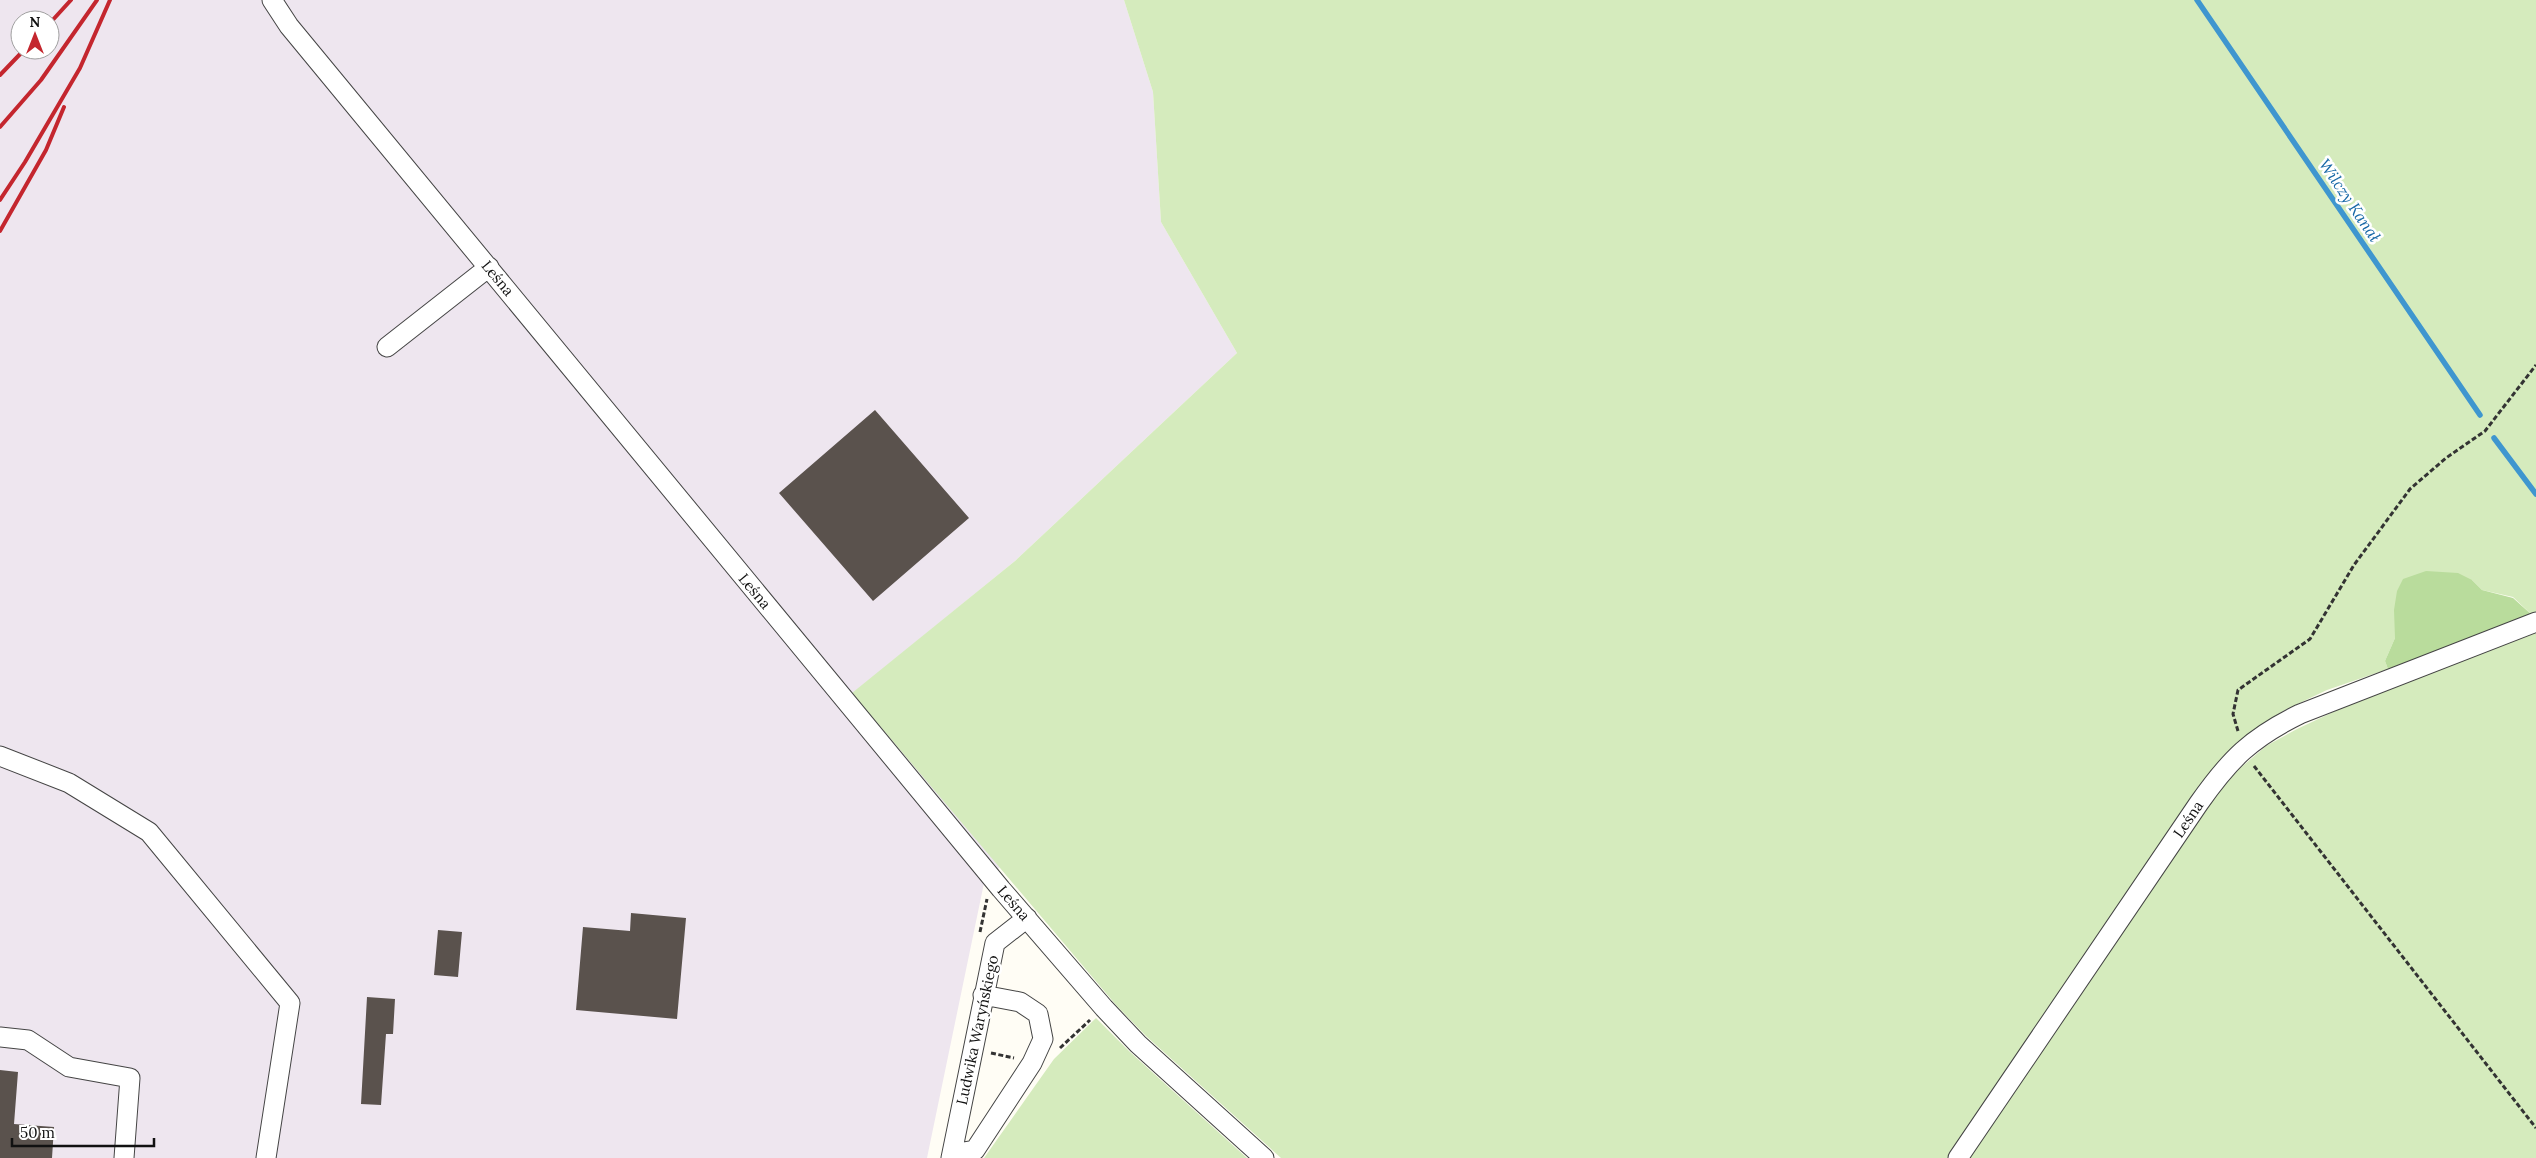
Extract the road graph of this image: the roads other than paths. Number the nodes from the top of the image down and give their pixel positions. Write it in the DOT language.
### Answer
graph roads {
  1 [pos="272,0"];
  2 [pos="489,267"];
  3 [pos="387,347"];
  4 [pos="2536,622"];
  5 [pos="0,756"];
  6 [pos="1027,918"];
  7 [pos="983,995"];
  8 [pos="0,1038"];
  9 [pos="951,1156"];
  10 [pos="124,1158"];
  11 [pos="266,1158"];
  12 [pos="1264,1158"];
  13 [pos="1958,1158"];
  1 -- 2 [label="street, Leśna"];
  2 -- 3 [label="street"];
  2 -- 6 [label="street, Leśna"];
  4 -- 13 [label="street, Leśna"];
  5 -- 11 [label="street"];
  6 -- 7 [label="street, Ludwika Waryńskiego"];
  6 -- 12 [label="street, Leśna"];
  7 -- 9 [label="street, Ludwika Waryńskiego"];
  7 -- 9 [label="street"];
  8 -- 10 [label="street"];
}
